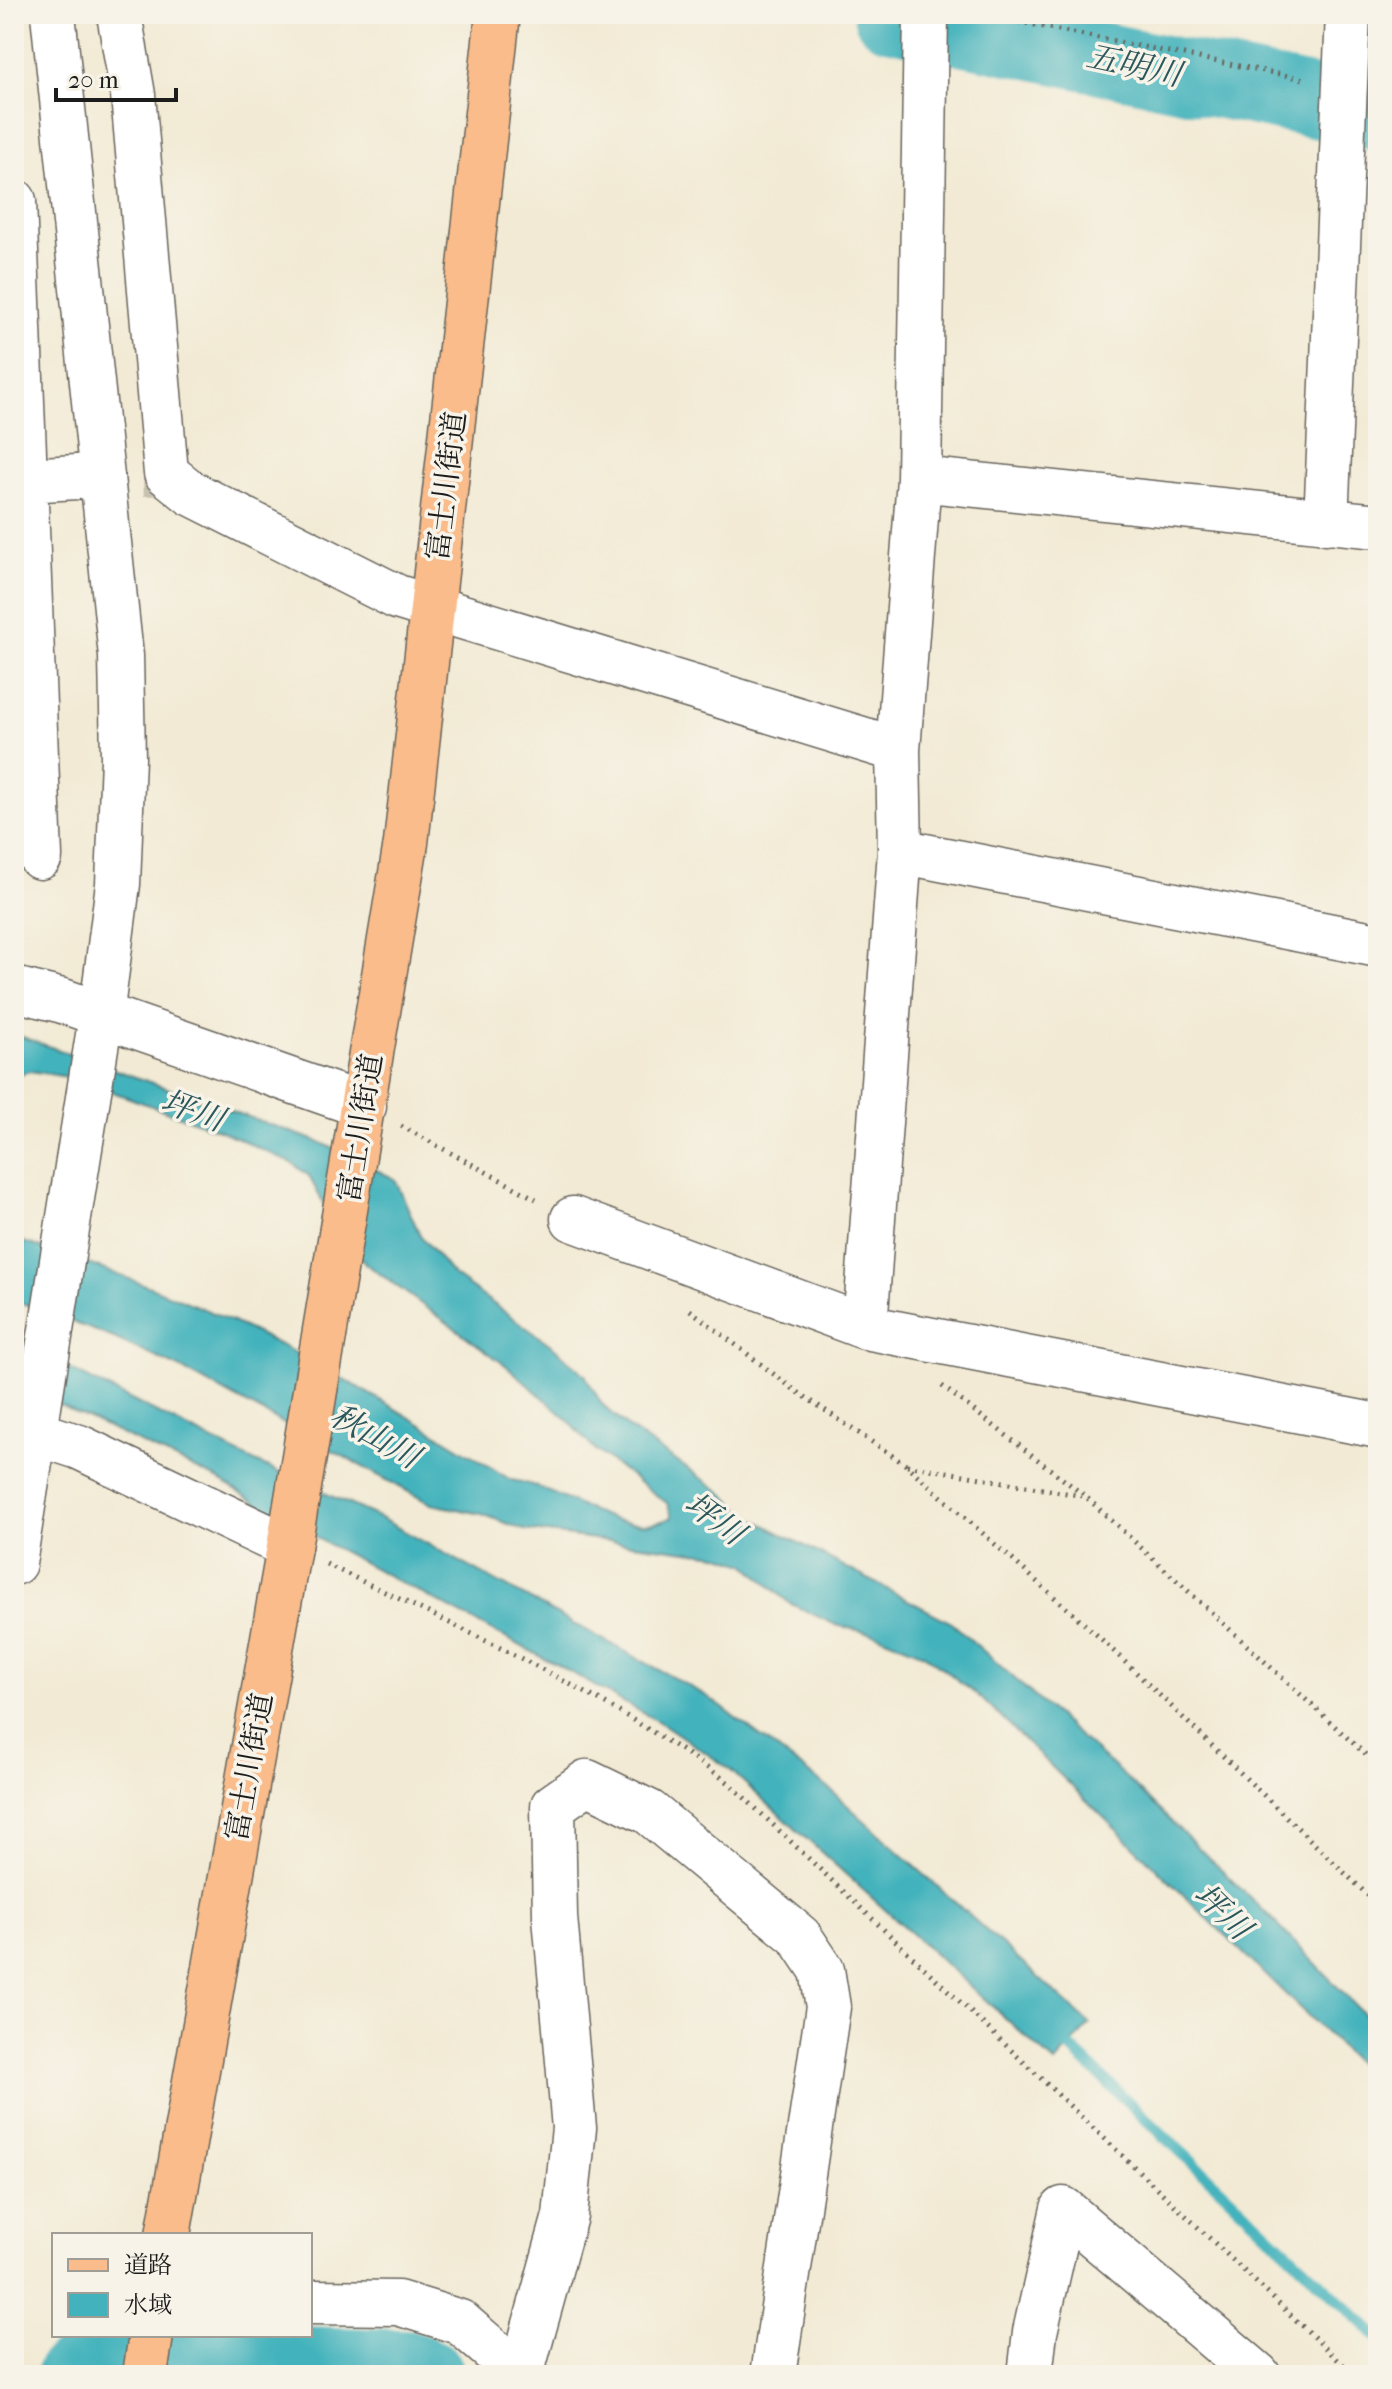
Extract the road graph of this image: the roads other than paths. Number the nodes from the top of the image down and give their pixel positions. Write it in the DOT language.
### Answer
graph roads {
  1 [pos="53,14"];
  2 [pos="119,14"];
  3 [pos="498,14"];
  4 [pos="1348,14"];
  5 [pos="925,32"];
  6 [pos="14,201"];
  7 [pos="77,477"];
  8 [pos="919,479"];
  9 [pos="25,480"];
  10 [pos="1326,522"];
  11 [pos="1378,526"];
  12 [pos="432,608"];
  13 [pos="898,750"];
  14 [pos="900,851"];
  15 [pos="40,857"];
  16 [pos="1378,945"];
  17 [pos="14,989"];
  18 [pos="101,1016"];
  19 [pos="364,1106"];
  20 [pos="573,1219"];
  21 [pos="865,1327"];
  22 [pos="29,1419"];
  23 [pos="1378,1426"];
  24 [pos="291,1534"];
  25 [pos="14,1563"];
  26 [pos="168,2233"];
  27 [pos="312,2302"];
  28 [pos="151,2337"];
  29 [pos="145,2375"];
  30 [pos="521,2375"];
  31 [pos="773,2375"];
  32 [pos="1030,2375"];
  33 [pos="1258,2375"];
  1 -- 18 [label="street"];
  2 -- 12 [label="street"];
  3 -- 12 [label="main road, 富士川街道"];
  4 -- 10 [label="street"];
  5 -- 8 [label="street"];
  6 -- 9 [label="street"];
  7 -- 9 [label="street"];
  8 -- 10 [label="street"];
  8 -- 13 [label="street"];
  9 -- 15 [label="street"];
  10 -- 11 [label="street"];
  12 -- 13 [label="street"];
  12 -- 19 [label="main road, 富士川街道"];
  13 -- 14 [label="street"];
  14 -- 16 [label="street"];
  14 -- 21 [label="street"];
  17 -- 18 [label="street"];
  18 -- 19 [label="street"];
  18 -- 22 [label="street"];
  19 -- 24 [label="main road, 富士川街道"];
  20 -- 21 [label="street"];
  21 -- 23 [label="street"];
  22 -- 24 [label="street"];
  22 -- 25 [label="street"];
  24 -- 26 [label="main road, 富士川街道"];
  27 -- 30 [label="street"];
  28 -- 29 [label="main road"];
  30 -- 31 [label="street"];
  32 -- 33 [label="street"];
}
